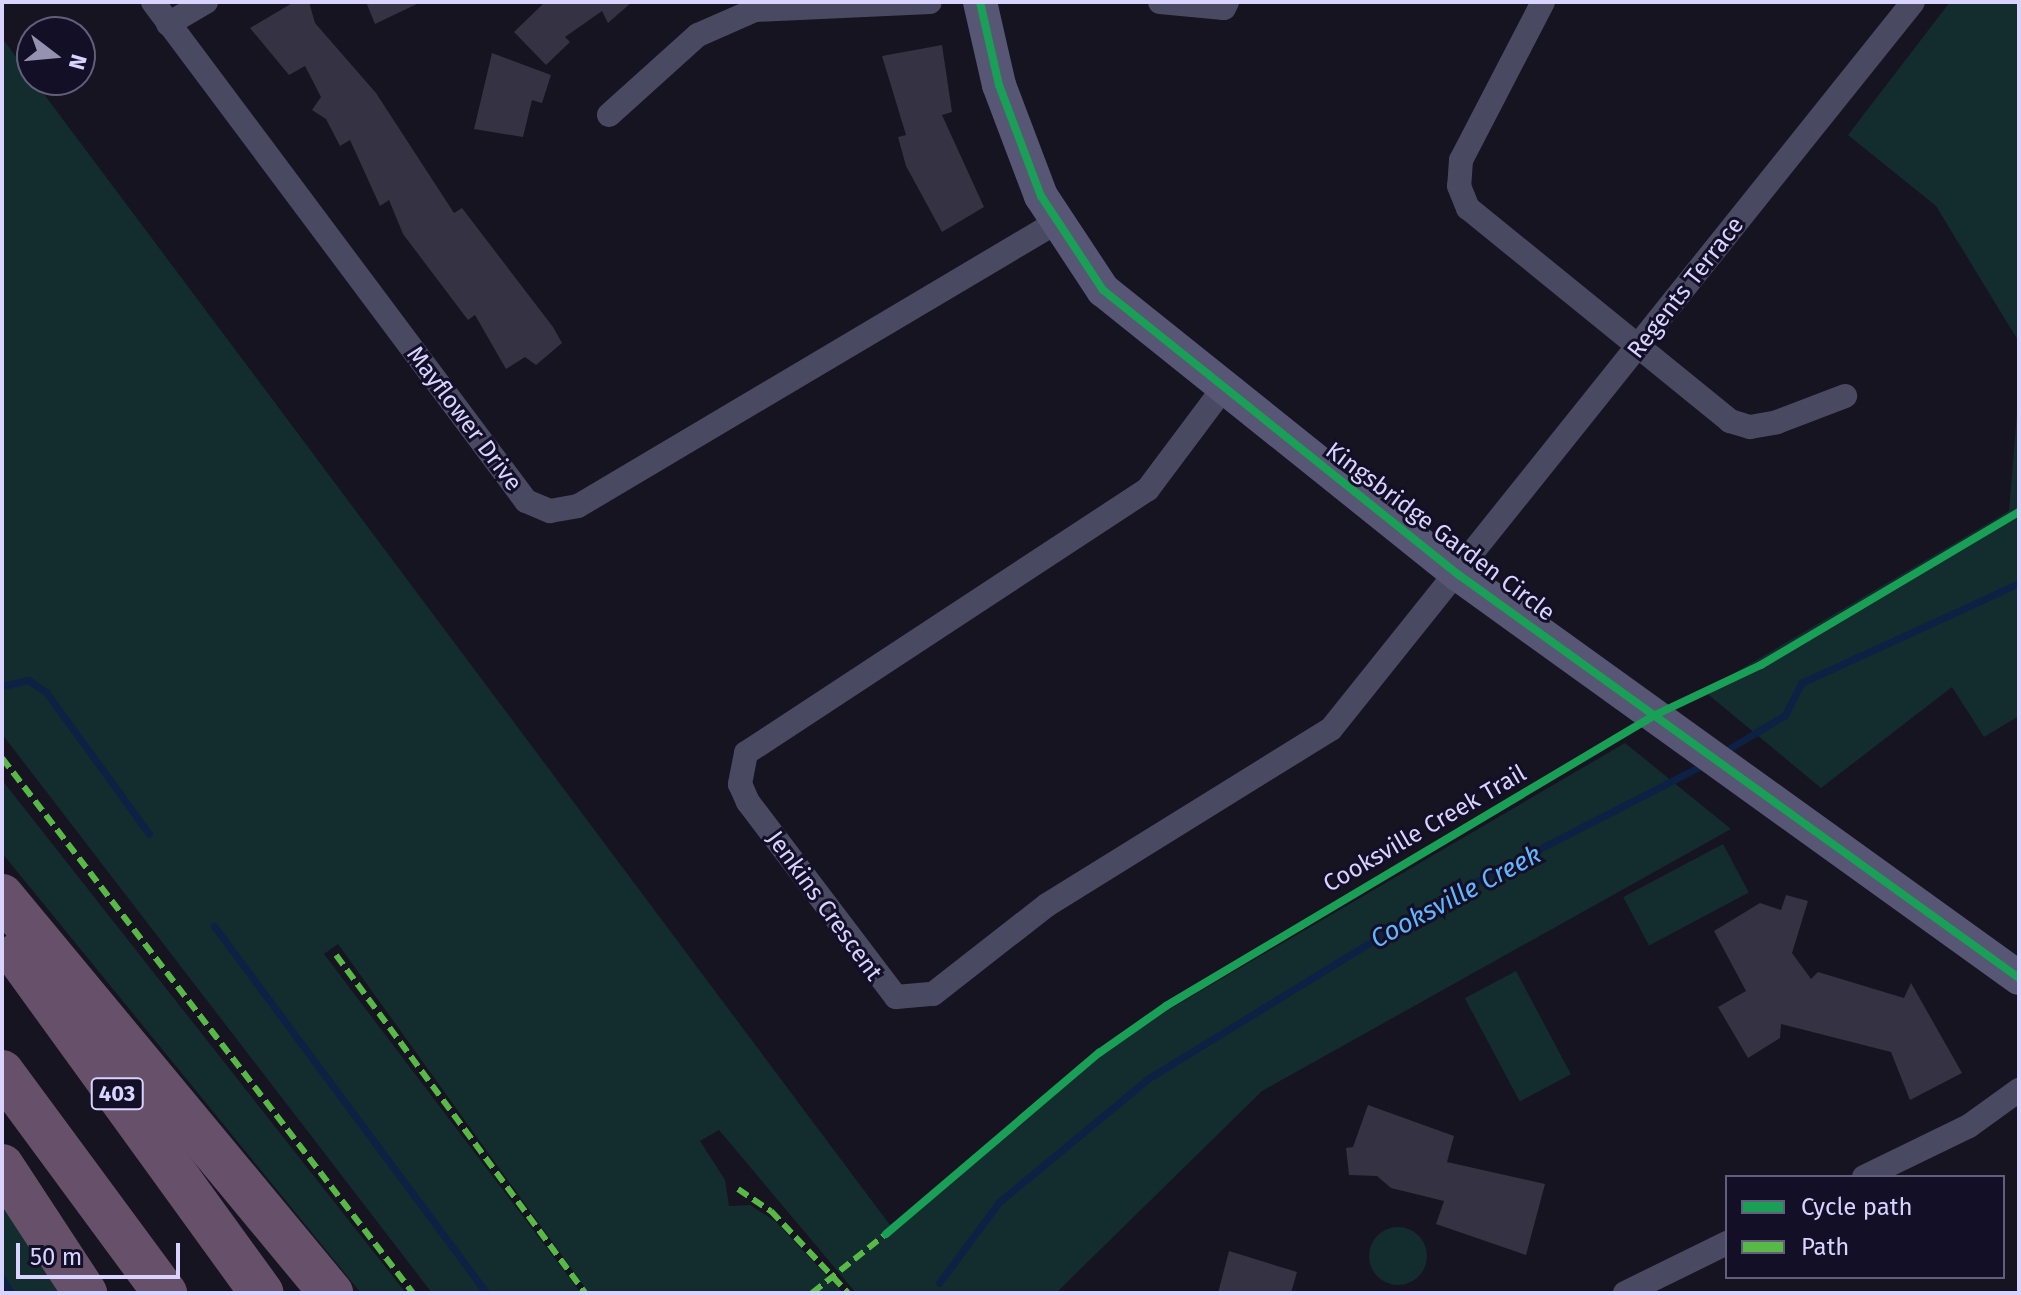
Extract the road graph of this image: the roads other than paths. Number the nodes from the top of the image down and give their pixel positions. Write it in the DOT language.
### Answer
graph roads {
  1 [pos="153,2"];
  2 [pos="206,2"];
  3 [pos="930,2"];
  4 [pos="980,2"];
  5 [pos="1160,2"];
  6 [pos="1227,2"];
  7 [pos="1543,2"];
  8 [pos="1913,2"];
  9 [pos="168,24"];
  10 [pos="609,115"];
  11 [pos="1055,223"];
  12 [pos="1640,348"];
  13 [pos="1222,390"];
  14 [pos="1845,396"];
  15 [pos="1459,575"];
  16 [pos="2,896"];
  17 [pos="2,934"];
  18 [pos="2019,978"];
  19 [pos="2,1072"];
  20 [pos="2019,1090"];
  21 [pos="2,1166"];
  22 [pos="1868,1175"];
  23 [pos="1725,1244"];
  24 [pos="85,1293"];
  25 [pos="165,1293"];
  26 [pos="262,1293"];
  27 [pos="331,1293"];
  28 [pos="1625,1293"];
  1 -- 9 [label="street, Mayflower Drive"];
  2 -- 9 [label="street"];
  3 -- 10 [label="street"];
  4 -- 11 [label="street, Kingsbridge Garden Circle"];
  5 -- 6 [label="street"];
  7 -- 12 [label="street"];
  8 -- 12 [label="street, Regents Terrace"];
  9 -- 11 [label="street, Mayflower Drive"];
  11 -- 13 [label="street, Kingsbridge Garden Circle"];
  12 -- 14 [label="street"];
  12 -- 15 [label="street, Regents Terrace"];
  13 -- 15 [label="street, Kingsbridge Garden Circle"];
  13 -- 15 [label="street, Jenkins Crescent"];
  15 -- 18 [label="street, Kingsbridge Garden Circle"];
  16 -- 27 [label="highway"];
  17 -- 26 [label="highway, 403"];
  19 -- 25 [label="highway"];
  20 -- 22 [label="street"];
  21 -- 24 [label="highway"];
  23 -- 28 [label="street"];
}
